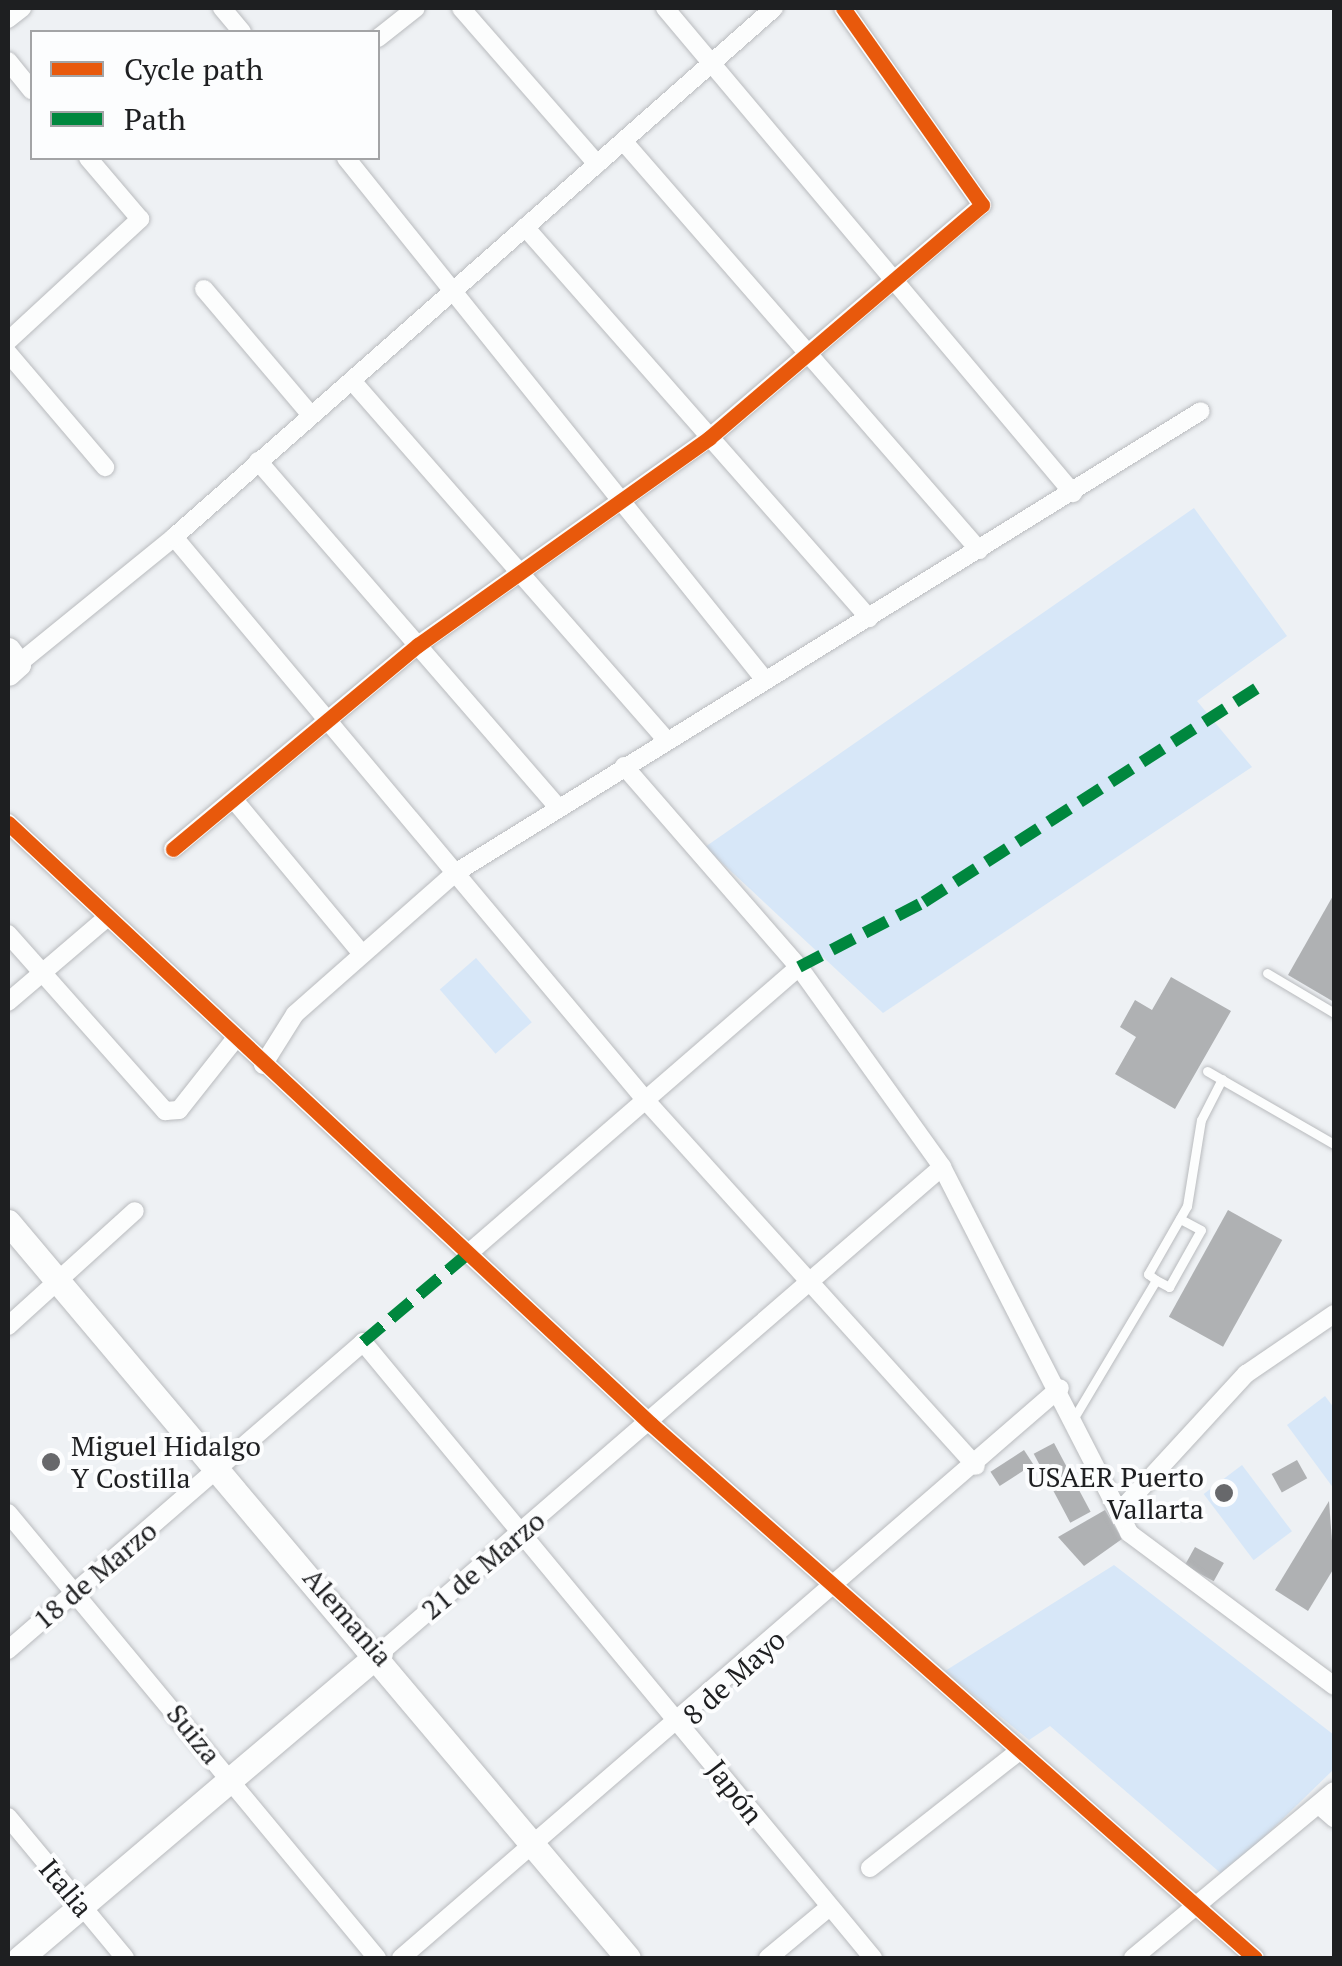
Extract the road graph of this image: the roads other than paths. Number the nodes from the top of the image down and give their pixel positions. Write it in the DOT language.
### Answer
graph roads {
  1 [pos="22,8"];
  2 [pos="222,8"];
  3 [pos="416,8"];
  4 [pos="461,8"];
  5 [pos="665,8"];
  6 [pos="774,8"];
  7 [pos="843,8"];
  8 [pos="8,20"];
  9 [pos="240,30"];
  10 [pos="380,36"];
  11 [pos="8,61"];
  12 [pos="714,63"];
  13 [pos="30,88"];
  14 [pos="624,142"];
  15 [pos="90,160"];
  16 [pos="348,160"];
  17 [pos="598,164"];
  18 [pos="526,227"];
  19 [pos="899,278"];
  20 [pos="457,287"];
  21 [pos="204,290"];
  22 [pos="8,342"];
  23 [pos="8,354"];
  24 [pos="803,355"];
  25 [pos="353,382"];
  26 [pos="1201,410"];
  27 [pos="312,414"];
  28 [pos="709,438"];
  29 [pos="258,461"];
  30 [pos="105,467"];
  31 [pos="1073,493"];
  32 [pos="618,507"];
  33 [pos="174,538"];
  34 [pos="979,550"];
  35 [pos="518,574"];
  36 [pos="869,618"];
  37 [pos="418,645"];
  38 [pos="11,662"];
  39 [pos="765,680"];
  40 [pos="330,720"];
  41 [pos="664,737"];
  42 [pos="624,766"];
  43 [pos="235,801"];
  44 [pos="557,806"];
  45 [pos="8,823"];
  46 [pos="173,849"];
  47 [pos="455,874"];
  48 [pos="103,921"];
  49 [pos="8,934"];
  50 [pos="362,954"];
  51 [pos="798,967"];
  52 [pos="1267,973"];
  53 [pos="42,974"];
  54 [pos="8,1002"];
  55 [pos="1334,1014"];
  56 [pos="234,1039"];
  57 [pos="263,1065"];
  58 [pos="1208,1071"];
  59 [pos="1222,1079"];
  60 [pos="648,1103"];
  61 [pos="1334,1144"];
  62 [pos="942,1167"];
  63 [pos="135,1211"];
  64 [pos="1180,1219"];
  65 [pos="8,1222"];
  66 [pos="470,1252"];
  67 [pos="61,1280"];
  68 [pos="1156,1280"];
  69 [pos="811,1282"];
  70 [pos="1334,1314"];
  71 [pos="8,1326"];
  72 [pos="363,1342"];
  73 [pos="1060,1388"];
  74 [pos="1075,1416"];
  75 [pos="651,1424"];
  76 [pos="976,1466"];
  77 [pos="221,1469"];
  78 [pos="1120,1512"];
  79 [pos="8,1513"];
  80 [pos="518,1535"];
  81 [pos="836,1585"];
  82 [pos="75,1590"];
  83 [pos="8,1650"];
  84 [pos="380,1653"];
  85 [pos="1334,1686"];
  86 [pos="682,1725"];
  87 [pos="1014,1754"];
  88 [pos="231,1780"];
  89 [pos="1334,1792"];
  90 [pos="1319,1805"];
  91 [pos="8,1817"];
  92 [pos="1334,1818"];
  93 [pos="536,1843"];
  94 [pos="870,1868"];
  95 [pos="1196,1903"];
  96 [pos="82,1907"];
  97 [pos="827,1909"];
  98 [pos="20,1958"];
  99 [pos="125,1958"];
  100 [pos="377,1958"];
  101 [pos="401,1958"];
  102 [pos="628,1958"];
  103 [pos="768,1958"];
  104 [pos="872,1958"];
  105 [pos="1134,1958"];
  106 [pos="1255,1958"];
  1 -- 8 [label="street"];
  2 -- 9 [label="street"];
  3 -- 10 [label="street"];
  4 -- 17 [label="street"];
  5 -- 12 [label="street"];
  6 -- 12 [label="street"];
  7 -- 19 [label="street"];
  11 -- 13 [label="street"];
  12 -- 14 [label="street"];
  12 -- 19 [label="street"];
  14 -- 17 [label="street"];
  14 -- 24 [label="street"];
  15 -- 22 [label="street"];
  16 -- 20 [label="street"];
  17 -- 18 [label="street"];
  18 -- 20 [label="street"];
  18 -- 28 [label="street"];
  19 -- 24 [label="street"];
  19 -- 31 [label="street"];
  20 -- 25 [label="street"];
  20 -- 32 [label="street"];
  21 -- 27 [label="street"];
  23 -- 30 [label="street"];
  24 -- 28 [label="street"];
  24 -- 34 [label="street"];
  25 -- 27 [label="street"];
  25 -- 35 [label="street"];
  26 -- 31 [label="street"];
  27 -- 29 [label="street"];
  28 -- 32 [label="street"];
  28 -- 36 [label="street"];
  29 -- 33 [label="street"];
  29 -- 37 [label="street"];
  31 -- 34 [label="street"];
  32 -- 35 [label="street"];
  32 -- 39 [label="street"];
  33 -- 38 [label="street"];
  33 -- 40 [label="street"];
  34 -- 36 [label="street"];
  35 -- 37 [label="street"];
  35 -- 41 [label="street"];
  36 -- 39 [label="street"];
  37 -- 40 [label="street"];
  37 -- 44 [label="street"];
  39 -- 41 [label="street"];
  40 -- 43 [label="street"];
  40 -- 47 [label="street"];
  41 -- 42 [label="street"];
  42 -- 44 [label="street"];
  42 -- 51 [label="street"];
  43 -- 46 [label="street"];
  43 -- 50 [label="street"];
  44 -- 47 [label="street"];
  45 -- 48 [label="street"];
  47 -- 50 [label="street"];
  47 -- 60 [label="street"];
  48 -- 53 [label="street"];
  48 -- 56 [label="street"];
  49 -- 53 [label="street"];
  50 -- 57 [label="street"];
  51 -- 60 [label="street"];
  51 -- 62 [label="street"];
  52 -- 55 [label="lane"];
  53 -- 54 [label="street"];
  53 -- 56 [label="street"];
  56 -- 57 [label="street"];
  57 -- 66 [label="street"];
  58 -- 59 [label="lane"];
  59 -- 61 [label="lane"];
  59 -- 64 [label="lane"];
  60 -- 66 [label="street"];
  60 -- 69 [label="street"];
  62 -- 69 [label="street, 21 de Marzo"];
  62 -- 73 [label="street"];
  63 -- 67 [label="street"];
  64 -- 68 [label="lane"];
  64 -- 68 [label="lane"];
  65 -- 67 [label="street, Alemania"];
  66 -- 75 [label="street"];
  67 -- 71 [label="street"];
  67 -- 77 [label="street, Alemania"];
  68 -- 74 [label="lane"];
  69 -- 75 [label="street, 21 de Marzo"];
  69 -- 76 [label="street"];
  70 -- 78 [label="street"];
  72 -- 77 [label="street, 18 de Marzo"];
  72 -- 80 [label="street, Japón"];
  73 -- 74 [label="street"];
  73 -- 76 [label="street, 8 de Mayo"];
  74 -- 78 [label="street"];
  75 -- 80 [label="street, 21 de Marzo"];
  75 -- 81 [label="street"];
  76 -- 81 [label="street, 8 de Mayo"];
  77 -- 82 [label="street, 18 de Marzo"];
  77 -- 84 [label="street, Alemania"];
  78 -- 85 [label="street"];
  79 -- 82 [label="street, Suiza"];
  80 -- 84 [label="street, 21 de Marzo"];
  80 -- 86 [label="street, Japón"];
  81 -- 86 [label="street, 8 de Mayo"];
  81 -- 87 [label="street"];
  82 -- 83 [label="street, 18 de Marzo"];
  82 -- 88 [label="street, Suiza"];
  84 -- 88 [label="street, 21 de Marzo"];
  84 -- 93 [label="street, Alemania"];
  86 -- 93 [label="street, 8 de Mayo"];
  86 -- 97 [label="street, Japón"];
  87 -- 94 [label="street"];
  87 -- 95 [label="street"];
  88 -- 96 [label="street, 21 de Marzo"];
  88 -- 100 [label="street, Suiza"];
  89 -- 90 [label="street"];
  90 -- 92 [label="street"];
  90 -- 95 [label="street"];
  91 -- 96 [label="street, Italia"];
  93 -- 101 [label="street, 8 de Mayo"];
  93 -- 102 [label="street, Alemania"];
  95 -- 105 [label="street"];
  95 -- 106 [label="street"];
  96 -- 98 [label="street, 21 de Marzo"];
  96 -- 99 [label="street, Italia"];
  97 -- 103 [label="street"];
  97 -- 104 [label="street, Japón"];
}
